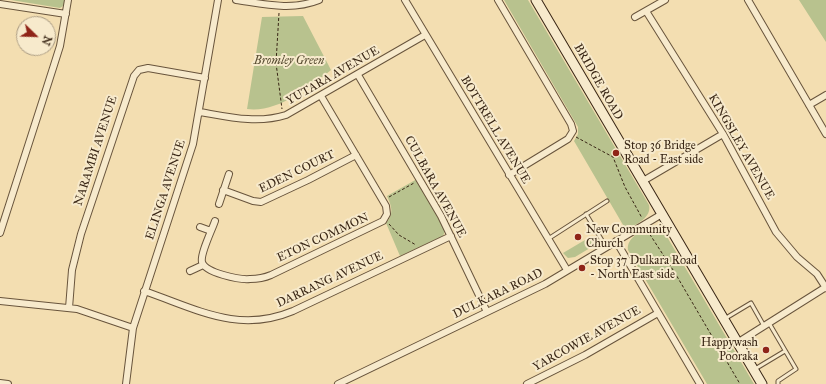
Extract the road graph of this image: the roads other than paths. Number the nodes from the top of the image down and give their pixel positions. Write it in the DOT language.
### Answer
graph roads {
  1 [pos="68,0"];
  2 [pos="218,0"];
  3 [pos="236,0"];
  4 [pos="319,0"];
  5 [pos="406,0"];
  6 [pos="498,0"];
  7 [pos="536,0"];
  8 [pos="665,0"];
  9 [pos="748,0"];
  10 [pos="253,1"];
  11 [pos="0,4"];
  12 [pos="646,11"];
  13 [pos="66,14"];
  14 [pos="636,17"];
  15 [pos="425,35"];
  16 [pos="358,75"];
  17 [pos="205,78"];
  18 [pos="322,96"];
  19 [pos="826,96"];
  20 [pos="810,105"];
  21 [pos="200,112"];
  22 [pos="723,134"];
  23 [pos="826,134"];
  24 [pos="356,154"];
  25 [pos="229,174"];
  26 [pos="509,175"];
  27 [pos="643,181"];
  28 [pos="223,190"];
  29 [pos="607,201"];
  30 [pos="219,204"];
  31 [pos="586,214"];
  32 [pos="662,214"];
  33 [pos="215,221"];
  34 [pos="200,227"];
  35 [pos="211,231"];
  36 [pos="0,233"];
  37 [pos="451,236"];
  38 [pos="548,239"];
  39 [pos="616,241"];
  40 [pos="606,248"];
  41 [pos="203,265"];
  42 [pos="567,270"];
  43 [pos="190,271"];
  44 [pos="826,287"];
  45 [pos="144,291"];
  46 [pos="0,301"];
  47 [pos="69,308"];
  48 [pos="488,312"];
  49 [pos="658,313"];
  50 [pos="724,319"];
  51 [pos="766,325"];
  52 [pos="133,328"];
  53 [pos="737,343"];
  54 [pos="785,351"];
  55 [pos="754,370"];
  56 [pos="699,382"];
  57 [pos="0,383"];
  58 [pos="8,384"];
  59 [pos="126,384"];
  60 [pos="338,384"];
  61 [pos="527,384"];
  62 [pos="691,384"];
  63 [pos="762,384"];
  64 [pos="778,384"];
  1 -- 13 [label="street"];
  2 -- 17 [label="street, ELINGA AVENUE"];
  3 -- 10 [label="street"];
  4 -- 10 [label="street"];
  5 -- 15 [label="street, BOTTRELL AVENUE"];
  6 -- 26 [label="street"];
  7 -- 27 [label="main road, BRIDGE ROAD"];
  8 -- 12 [label="street"];
  9 -- 20 [label="street"];
  11 -- 13 [label="street"];
  12 -- 14 [label="street"];
  12 -- 22 [label="street, KINGSLEY AVENUE"];
  13 -- 36 [label="street"];
  15 -- 16 [label="street, YUTARA AVENUE"];
  15 -- 26 [label="street, BOTTRELL AVENUE"];
  16 -- 18 [label="street, YUTARA AVENUE"];
  16 -- 37 [label="street, CULBARA AVENUE"];
  17 -- 21 [label="street, ELINGA AVENUE"];
  17 -- 47 [label="street, NARAMBI AVENUE"];
  18 -- 21 [label="street, YUTARA AVENUE"];
  18 -- 24 [label="street, ETON COMMON"];
  19 -- 20 [label="street"];
  20 -- 23 [label="street"];
  21 -- 45 [label="street, ELINGA AVENUE"];
  22 -- 27 [label="street"];
  22 -- 44 [label="street, KINGSLEY AVENUE"];
  24 -- 28 [label="street, EDEN COURT"];
  24 -- 41 [label="street, ETON COMMON"];
  25 -- 28 [label="street"];
  26 -- 38 [label="street, BOTTRELL AVENUE"];
  27 -- 32 [label="main road, BRIDGE ROAD"];
  28 -- 30 [label="street"];
  29 -- 31 [label="lane"];
  31 -- 38 [label="lane"];
  31 -- 40 [label="lane"];
  32 -- 39 [label="street, DULKARA ROAD"];
  32 -- 50 [label="main road, BRIDGE ROAD"];
  33 -- 35 [label="street"];
  34 -- 35 [label="street"];
  35 -- 41 [label="street"];
  37 -- 45 [label="street, DARRANG AVENUE"];
  37 -- 48 [label="street, CULBARA AVENUE"];
  38 -- 42 [label="street, BOTTRELL AVENUE"];
  39 -- 40 [label="street, DULKARA ROAD"];
  39 -- 49 [label="street"];
  40 -- 42 [label="street, DULKARA ROAD"];
  41 -- 43 [label="street"];
  42 -- 48 [label="street, DULKARA ROAD"];
  44 -- 51 [label="street"];
  45 -- 52 [label="street, ELINGA AVENUE"];
  46 -- 47 [label="street"];
  47 -- 52 [label="street"];
  48 -- 60 [label="street, DULKARA ROAD"];
  49 -- 56 [label="street"];
  49 -- 61 [label="street, YARCOWIE AVENUE"];
  50 -- 51 [label="lane"];
  50 -- 53 [label="main road, BRIDGE ROAD"];
  51 -- 53 [label="street"];
  51 -- 54 [label="lane"];
  52 -- 59 [label="street, ELINGA AVENUE"];
  53 -- 55 [label="main road, BRIDGE ROAD"];
  54 -- 55 [label="lane"];
  54 -- 64 [label="lane"];
  55 -- 63 [label="main road, BRIDGE ROAD"];
  56 -- 62 [label="street"];
  57 -- 58 [label="street"];
}
